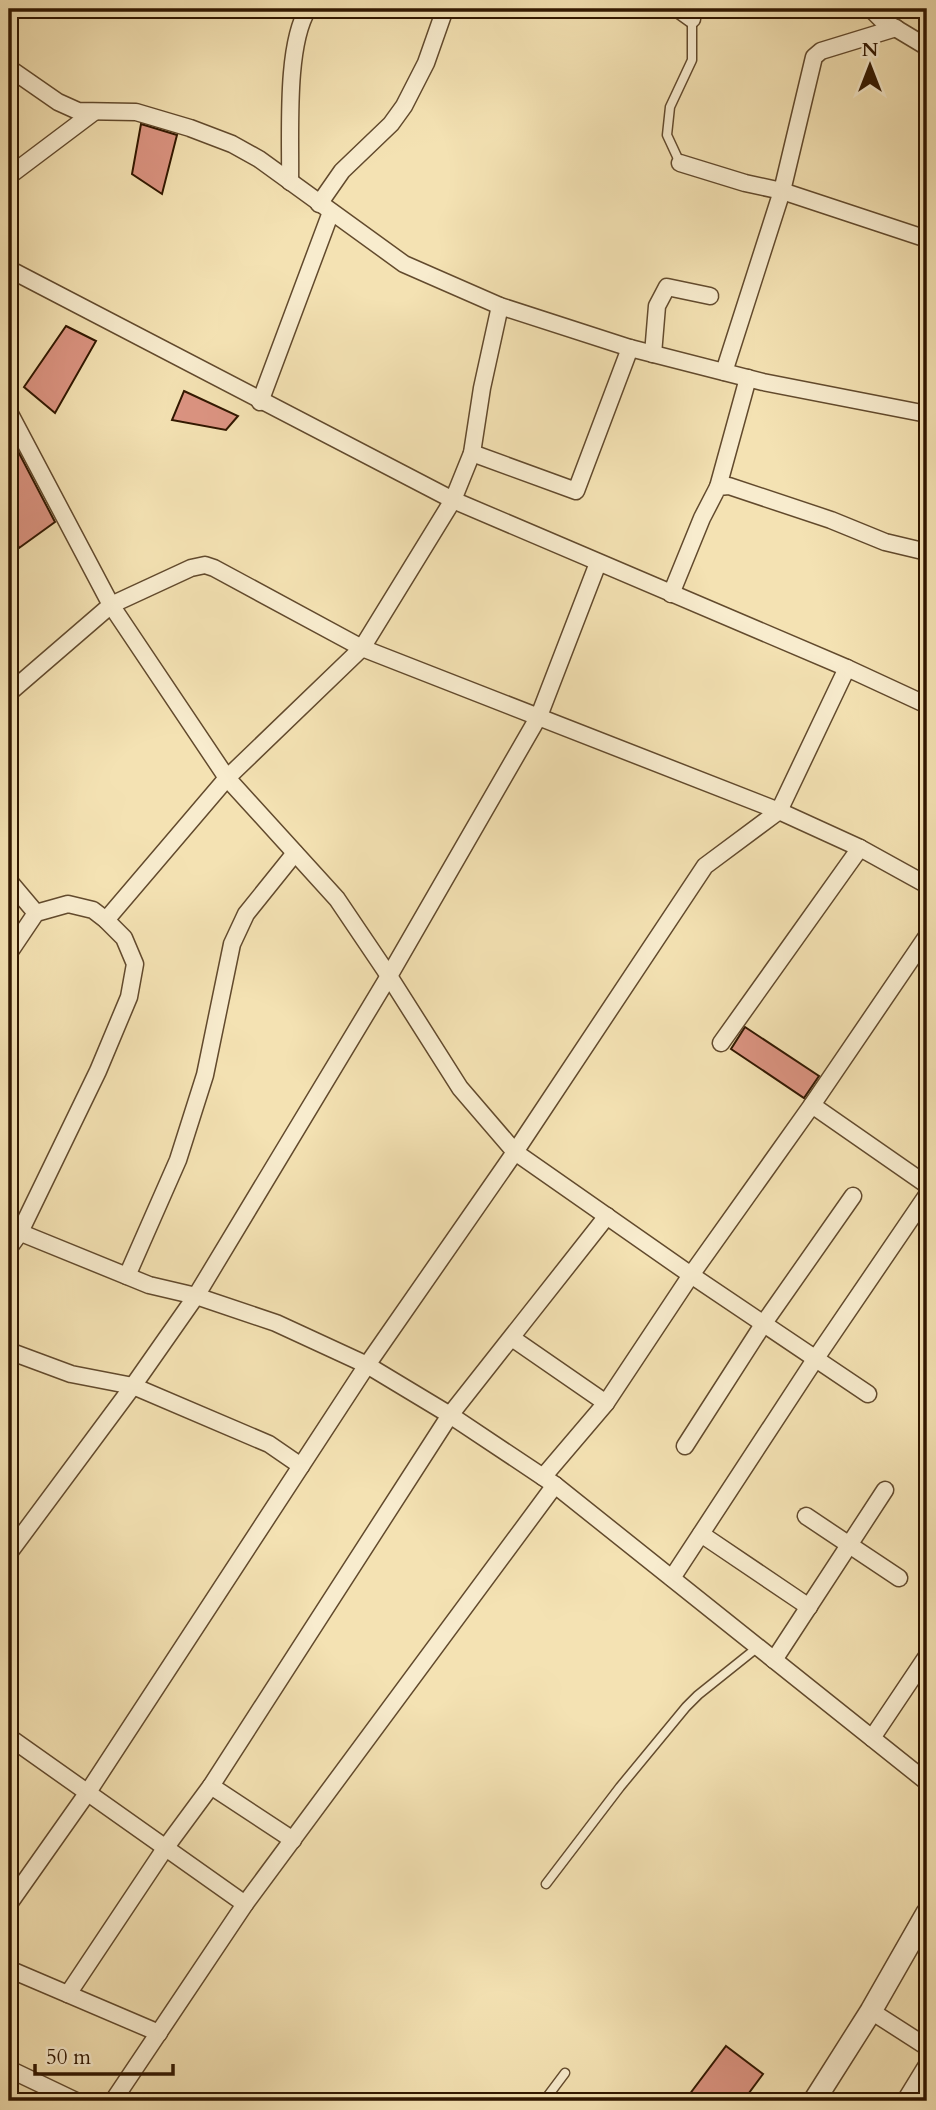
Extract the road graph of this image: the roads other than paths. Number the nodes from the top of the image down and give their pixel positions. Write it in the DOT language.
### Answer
graph roads {
  1 [pos="288,9"];
  2 [pos="444,9"];
  3 [pos="678,9"];
  4 [pos="871,9"];
  5 [pos="304,14"];
  6 [pos="692,19"];
  7 [pos="896,28"];
  8 [pos="923,42"];
  9 [pos="9,68"];
  10 [pos="94,112"];
  11 [pos="680,163"];
  12 [pos="9,176"];
  13 [pos="290,182"];
  14 [pos="782,191"];
  15 [pos="325,208"];
  16 [pos="927,239"];
  17 [pos="9,269"];
  18 [pos="710,296"];
  19 [pos="500,306"];
  20 [pos="630,348"];
  21 [pos="653,354"];
  22 [pos="724,372"];
  23 [pos="748,378"];
  24 [pos="260,402"];
  25 [pos="9,412"];
  26 [pos="927,414"];
  27 [pos="472,453"];
  28 [pos="718,487"];
  29 [pos="453,500"];
  30 [pos="927,552"];
  31 [pos="598,563"];
  32 [pos="671,594"];
  33 [pos="111,605"];
  34 [pos="362,648"];
  35 [pos="847,668"];
  36 [pos="9,693"];
  37 [pos="927,705"];
  38 [pos="539,716"];
  39 [pos="227,778"];
  40 [pos="779,811"];
  41 [pos="860,848"];
  42 [pos="295,853"];
  43 [pos="9,881"];
  44 [pos="927,885"];
  45 [pos="36,913"];
  46 [pos="106,920"];
  47 [pos="927,936"];
  48 [pos="9,953"];
  49 [pos="389,976"];
  50 [pos="721,1042"];
  51 [pos="813,1105"];
  52 [pos="514,1152"];
  53 [pos="927,1185"];
  54 [pos="927,1195"];
  55 [pos="853,1196"];
  56 [pos="607,1216"];
  57 [pos="14,1231"];
  58 [pos="9,1248"];
  59 [pos="691,1275"];
  60 [pos="127,1276"];
  61 [pos="196,1296"];
  62 [pos="764,1323"];
  63 [pos="512,1338"];
  64 [pos="9,1351"];
  65 [pos="816,1358"];
  66 [pos="367,1365"];
  67 [pos="133,1386"];
  68 [pos="868,1394"];
  69 [pos="606,1403"];
  70 [pos="450,1415"];
  71 [pos="685,1446"];
  72 [pos="301,1466"];
  73 [pos="549,1481"];
  74 [pos="885,1490"];
  75 [pos="806,1516"];
  76 [pos="701,1534"];
  77 [pos="850,1545"];
  78 [pos="9,1553"];
  79 [pos="672,1578"];
  80 [pos="899,1578"];
  81 [pos="809,1607"];
  82 [pos="758,1647"];
  83 [pos="927,1656"];
  84 [pos="774,1660"];
  85 [pos="9,1737"];
  86 [pos="872,1738"];
  87 [pos="927,1782"];
  88 [pos="211,1786"];
  89 [pos="88,1792"];
  90 [pos="293,1840"];
  91 [pos="166,1847"];
  92 [pos="547,1884"];
  93 [pos="9,1904"];
  94 [pos="245,1904"];
  95 [pos="927,1913"];
  96 [pos="9,1969"];
  97 [pos="68,1994"];
  98 [pos="871,2011"];
  99 [pos="159,2032"];
  100 [pos="927,2047"];
  101 [pos="927,2066"];
  102 [pos="9,2069"];
  103 [pos="565,2073"];
  104 [pos="76,2101"];
  105 [pos="113,2101"];
  106 [pos="544,2101"];
  107 [pos="814,2101"];
  108 [pos="905,2101"];
  1 -- 5 [label="street"];
  2 -- 15 [label="street"];
  3 -- 6 [label="street"];
  4 -- 7 [label="street"];
  5 -- 13 [label="street"];
  6 -- 11 [label="lane"];
  7 -- 8 [label="street"];
  7 -- 14 [label="street"];
  9 -- 10 [label="street"];
  10 -- 12 [label="street"];
  10 -- 13 [label="street"];
  11 -- 14 [label="street"];
  13 -- 15 [label="street"];
  14 -- 16 [label="street"];
  14 -- 22 [label="street"];
  15 -- 19 [label="street"];
  15 -- 24 [label="street"];
  17 -- 24 [label="street"];
  18 -- 21 [label="street"];
  19 -- 20 [label="street"];
  19 -- 27 [label="street"];
  20 -- 21 [label="street"];
  20 -- 27 [label="street"];
  21 -- 22 [label="street"];
  22 -- 23 [label="street"];
  23 -- 26 [label="street"];
  23 -- 28 [label="street"];
  24 -- 29 [label="street"];
  25 -- 33 [label="street"];
  27 -- 29 [label="street"];
  28 -- 30 [label="street"];
  28 -- 32 [label="street"];
  29 -- 31 [label="street"];
  29 -- 34 [label="street"];
  31 -- 32 [label="street"];
  31 -- 38 [label="street"];
  32 -- 35 [label="street"];
  33 -- 34 [label="street"];
  33 -- 36 [label="street"];
  33 -- 39 [label="street"];
  34 -- 38 [label="street"];
  34 -- 39 [label="street"];
  35 -- 37 [label="street"];
  35 -- 40 [label="street"];
  38 -- 40 [label="street"];
  38 -- 49 [label="street"];
  39 -- 42 [label="street"];
  39 -- 46 [label="street"];
  40 -- 41 [label="street"];
  40 -- 52 [label="street"];
  41 -- 44 [label="street"];
  41 -- 50 [label="street"];
  42 -- 49 [label="street"];
  42 -- 60 [label="street"];
  43 -- 45 [label="street"];
  45 -- 46 [label="street"];
  45 -- 48 [label="street"];
  46 -- 57 [label="street"];
  47 -- 51 [label="street"];
  49 -- 52 [label="street"];
  49 -- 61 [label="street"];
  51 -- 53 [label="street"];
  51 -- 59 [label="street"];
  52 -- 56 [label="street"];
  52 -- 66 [label="street"];
  54 -- 65 [label="street"];
  55 -- 62 [label="street"];
  56 -- 59 [label="street"];
  56 -- 63 [label="street"];
  57 -- 58 [label="street"];
  57 -- 60 [label="street"];
  59 -- 62 [label="street"];
  59 -- 69 [label="street"];
  60 -- 61 [label="street"];
  61 -- 66 [label="street"];
  61 -- 67 [label="street"];
  62 -- 65 [label="street"];
  62 -- 71 [label="street"];
  63 -- 69 [label="street"];
  63 -- 70 [label="street"];
  64 -- 67 [label="street"];
  65 -- 68 [label="street"];
  65 -- 76 [label="street"];
  66 -- 70 [label="street"];
  66 -- 72 [label="street"];
  67 -- 72 [label="street"];
  67 -- 78 [label="street"];
  69 -- 73 [label="street"];
  70 -- 73 [label="street"];
  70 -- 88 [label="street"];
  72 -- 89 [label="street"];
  73 -- 79 [label="street"];
  73 -- 90 [label="street"];
  74 -- 77 [label="street"];
  75 -- 77 [label="street"];
  76 -- 79 [label="street"];
  76 -- 81 [label="street"];
  77 -- 80 [label="street"];
  77 -- 81 [label="street"];
  79 -- 82 [label="street"];
  81 -- 84 [label="street"];
  82 -- 84 [label="street"];
  82 -- 92 [label="lane"];
  83 -- 86 [label="street"];
  84 -- 86 [label="street"];
  85 -- 89 [label="street"];
  86 -- 87 [label="street"];
  88 -- 90 [label="street"];
  88 -- 91 [label="street"];
  89 -- 91 [label="street"];
  89 -- 93 [label="street"];
  90 -- 94 [label="street"];
  91 -- 94 [label="street"];
  91 -- 97 [label="street"];
  94 -- 99 [label="street"];
  95 -- 98 [label="street"];
  96 -- 97 [label="street"];
  97 -- 99 [label="street"];
  98 -- 100 [label="street"];
  98 -- 107 [label="street"];
  99 -- 105 [label="street"];
  101 -- 108 [label="street"];
  102 -- 104 [label="street"];
  103 -- 106 [label="lane"];
}
